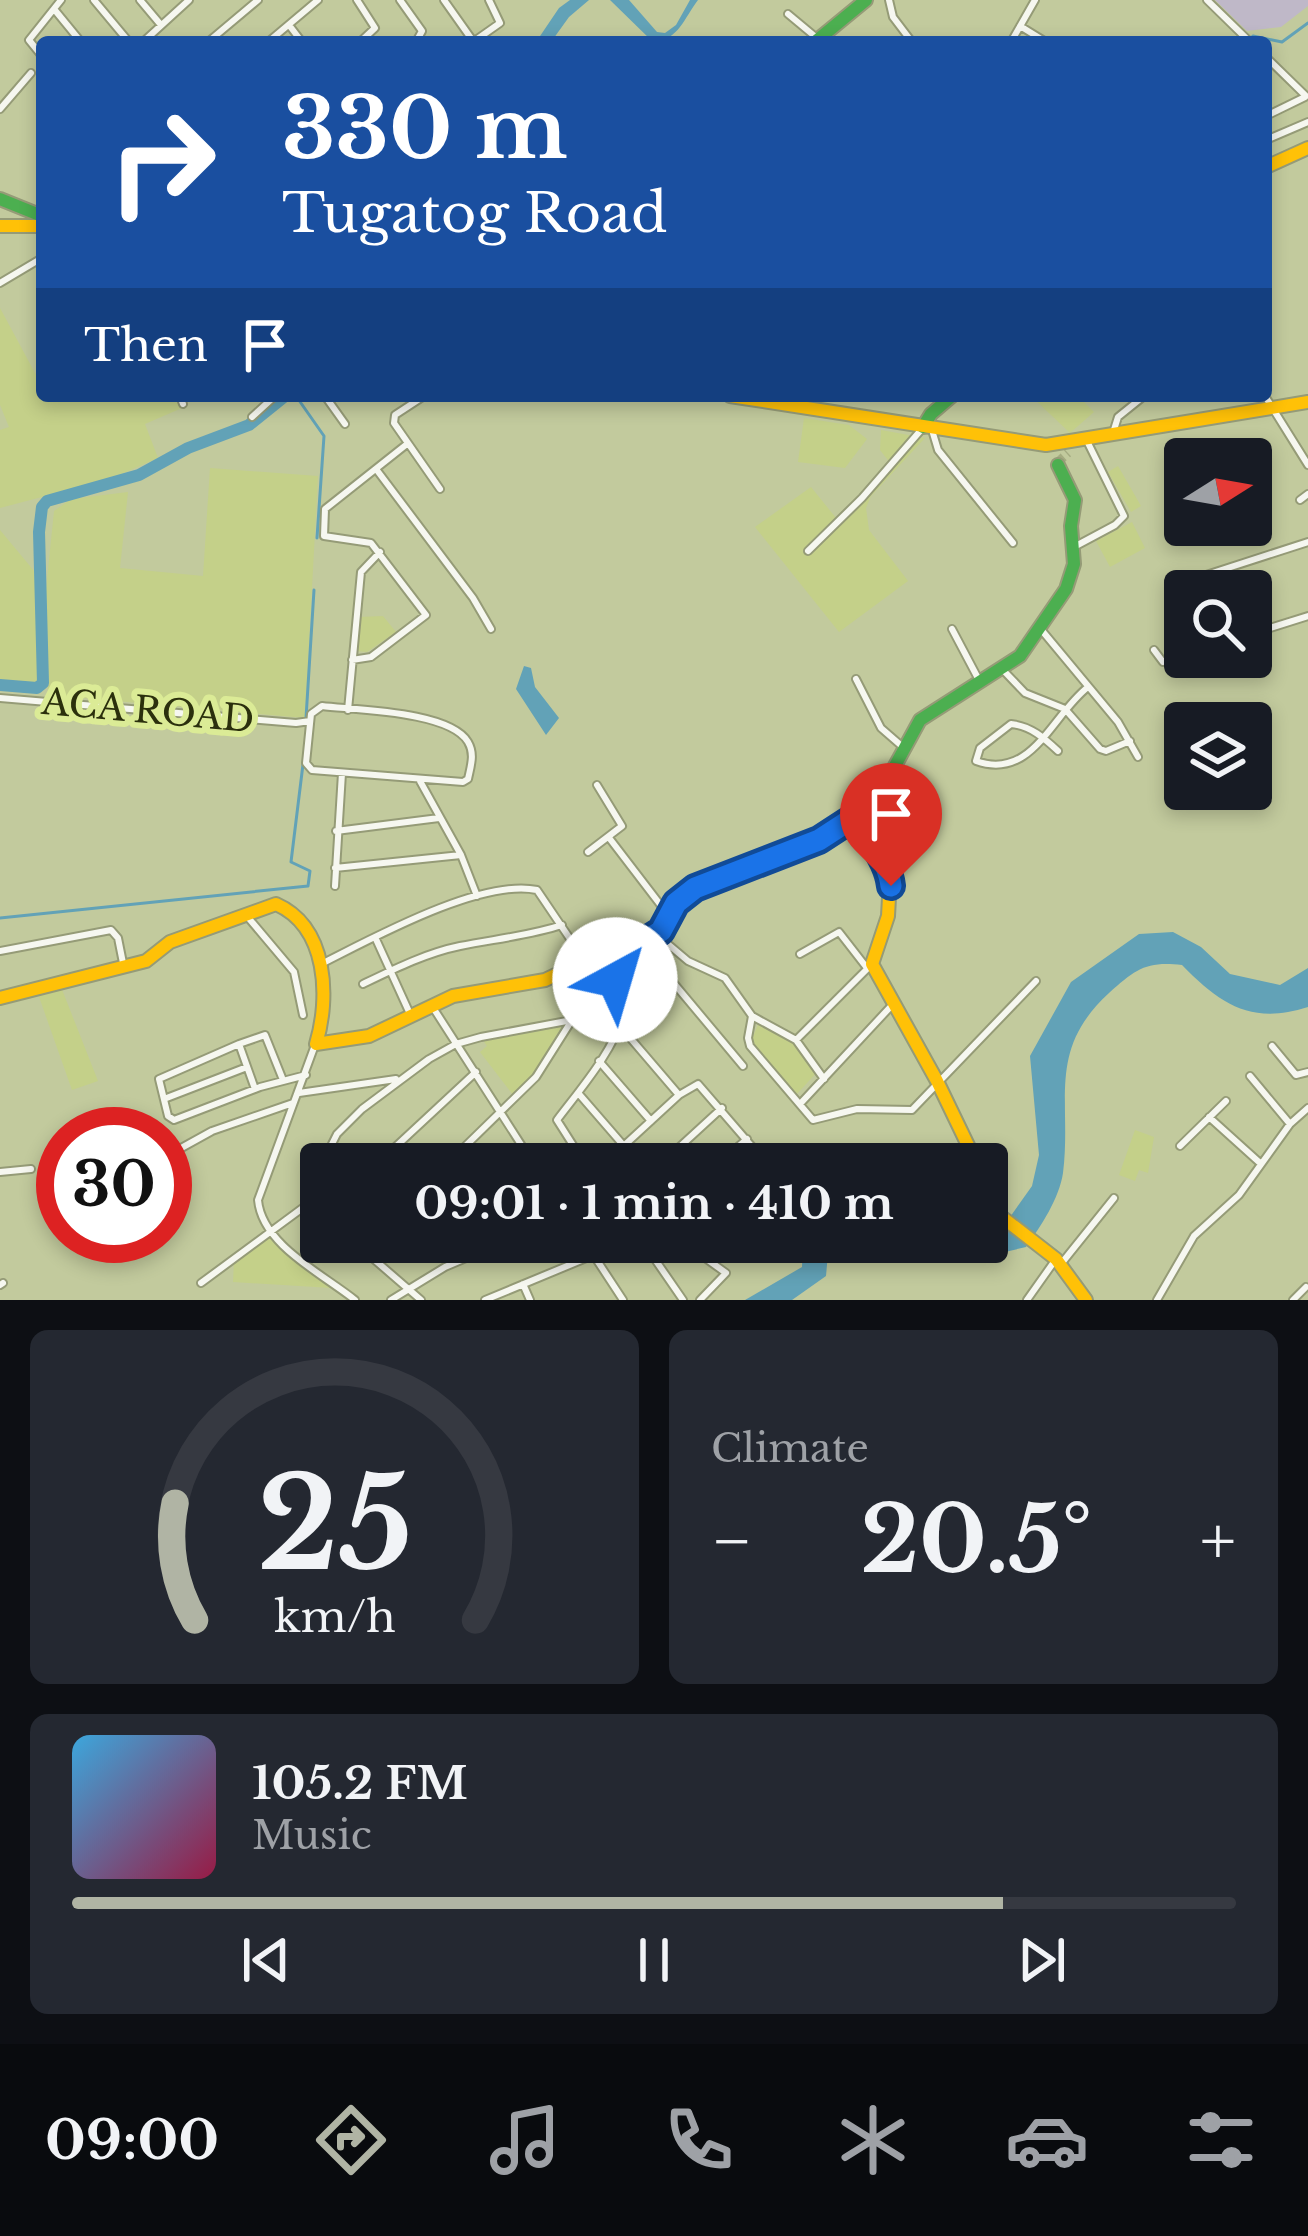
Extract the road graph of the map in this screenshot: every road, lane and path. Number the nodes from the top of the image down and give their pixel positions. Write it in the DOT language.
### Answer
graph roads {
  1 [pos="61,0"];
  2 [pos="94,0"];
  3 [pos="140,0"];
  4 [pos="189,0"];
  5 [pos="258,0"];
  6 [pos="318,0"];
  7 [pos="357,0"];
  8 [pos="400,0"];
  9 [pos="444,0"];
  10 [pos="489,0"];
  11 [pos="866,0"];
  12 [pos="889,0"];
  13 [pos="1035,0"];
  14 [pos="1207,0"];
  15 [pos="54,9"];
  16 [pos="788,14"];
  17 [pos="161,25"];
  18 [pos="289,25"];
  19 [pos="1020,26"];
  20 [pos="76,36"];
  21 [pos="124,36"];
  22 [pos="149,36"];
  23 [pos="215,36"];
  24 [pos="275,36"];
  25 [pos="297,36"];
  26 [pos="366,36"];
  27 [pos="423,36"];
  28 [pos="469,36"];
  29 [pos="482,36"];
  30 [pos="812,36"];
  31 [pos="823,36"];
  32 [pos="907,36"];
  33 [pos="1014,36"];
  34 [pos="1036,36"];
  35 [pos="1244,36"];
  36 [pos="36,49"];
  37 [pos="1272,63"];
  38 [pos="31,73"];
  39 [pos="1307,96"];
  40 [pos="0,109"];
  41 [pos="1272,113"];
  42 [pos="1308,122"];
  43 [pos="1272,137"];
  44 [pos="1308,148"];
  45 [pos="1272,161"];
  46 [pos="0,199"];
  47 [pos="36,219"];
  48 [pos="36,220"];
  49 [pos="0,226"];
  50 [pos="36,262"];
  51 [pos="0,283"];
  52 [pos="268,402"];
  53 [pos="329,402"];
  54 [pos="416,402"];
  55 [pos="767,402"];
  56 [pos="945,402"];
  57 [pos="1137,402"];
  58 [pos="1269,402"];
  59 [pos="1308,402"];
  60 [pos="1274,409"];
  61 [pos="252,417"];
  62 [pos="345,424"];
  63 [pos="927,428"];
  64 [pos="1114,436"];
  65 [pos="1087,440"];
  66 [pos="407,444"];
  67 [pos="1040,445"];
  68 [pos="1063,455"];
  69 [pos="1308,465"];
  70 [pos="376,469"];
  71 [pos="440,489"];
  72 [pos="1308,494"];
  73 [pos="1300,500"];
  74 [pos="1308,542"];
  75 [pos="1013,543"];
  76 [pos="1072,548"];
  77 [pos="808,551"];
  78 [pos="380,552"];
  79 [pos="1221,570"];
  80 [pos="1308,616"];
  81 [pos="1039,627"];
  82 [pos="1272,627"];
  83 [pos="491,629"];
  84 [pos="952,629"];
  85 [pos="1154,650"];
  86 [pos="352,661"];
  87 [pos="1164,662"];
  88 [pos="1003,670"];
  89 [pos="856,679"];
  90 [pos="980,682"];
  91 [pos="1088,687"];
  92 [pos="0,698"];
  93 [pos="1065,709"];
  94 [pos="349,710"];
  95 [pos="310,721"];
  96 [pos="1044,738"];
  97 [pos="1130,741"];
  98 [pos="904,748"];
  99 [pos="1058,751"];
  100 [pos="1138,757"];
  101 [pos="342,773"];
  102 [pos="420,781"];
  103 [pos="597,784"];
  104 [pos="859,814"];
  105 [pos="439,818"];
  106 [pos="337,831"];
  107 [pos="610,838"];
  108 [pos="588,853"];
  109 [pos="461,855"];
  110 [pos="335,868"];
  111 [pos="335,886"];
  112 [pos="477,896"];
  113 [pos="243,912"];
  114 [pos="669,916"];
  115 [pos="562,925"];
  116 [pos="656,934"];
  117 [pos="375,937"];
  118 [pos="641,944"];
  119 [pos="0,951"];
  120 [pos="628,952"];
  121 [pos="800,954"];
  122 [pos="586,962"];
  123 [pos="323,963"];
  124 [pos="870,966"];
  125 [pos="124,968"];
  126 [pos="391,970"];
  127 [pos="1036,981"];
  128 [pos="363,984"];
  129 [pos="605,989"];
  130 [pos="0,998"];
  131 [pos="894,1003"];
  132 [pos="432,1006"];
  133 [pos="303,1015"];
  134 [pos="752,1016"];
  135 [pos="412,1018"];
  136 [pos="572,1020"];
  137 [pos="620,1026"];
  138 [pos="796,1040"];
  139 [pos="238,1044"];
  140 [pos="316,1044"];
  141 [pos="455,1044"];
  142 [pos="1272,1046"];
  143 [pos="599,1061"];
  144 [pos="743,1066"];
  145 [pos="248,1067"];
  146 [pos="476,1072"];
  147 [pos="1308,1072"];
  148 [pos="306,1075"];
  149 [pos="1250,1076"];
  150 [pos="400,1078"];
  151 [pos="824,1079"];
  152 [pos="283,1080"];
  153 [pos="937,1082"];
  154 [pos="255,1089"];
  155 [pos="298,1093"];
  156 [pos="579,1094"];
  157 [pos="679,1095"];
  158 [pos="164,1099"];
  159 [pos="1226,1100"];
  160 [pos="293,1103"];
  161 [pos="800,1105"];
  162 [pos="722,1108"];
  163 [pos="1308,1108"];
  164 [pos="502,1112"];
  165 [pos="1209,1117"];
  166 [pos="652,1121"];
  167 [pos="1290,1124"];
  168 [pos="747,1139"];
  169 [pos="192,1142"];
  170 [pos="332,1143"];
  171 [pos="400,1143"];
  172 [pos="469,1143"];
  173 [pos="520,1143"];
  174 [pos="570,1143"];
  175 [pos="622,1143"];
  176 [pos="629,1143"];
  177 [pos="684,1143"];
  178 [pos="742,1143"];
  179 [pos="750,1143"];
  180 [pos="967,1143"];
  181 [pos="1180,1146"];
  182 [pos="1260,1163"];
  183 [pos="31,1169"];
  184 [pos="0,1172"];
  185 [pos="1114,1198"];
  186 [pos="300,1209"];
  187 [pos="1008,1222"];
  188 [pos="268,1230"];
  189 [pos="1059,1261"];
  190 [pos="380,1263"];
  191 [pos="460,1263"];
  192 [pos="574,1263"];
  193 [pos="598,1263"];
  194 [pos="658,1263"];
  195 [pos="712,1263"];
  196 [pos="201,1283"];
  197 [pos="523,1284"];
  198 [pos="409,1287"];
  199 [pos="1306,1287"];
  200 [pos="355,1300"];
  201 [pos="392,1300"];
  202 [pos="421,1300"];
  203 [pos="484,1300"];
  204 [pos="530,1300"];
  205 [pos="623,1300"];
  206 [pos="683,1300"];
  207 [pos="700,1300"];
  208 [pos="1028,1300"];
  209 [pos="1086,1300"];
  210 [pos="1157,1300"];
  211 [pos="1293,1300"];
  1 -- 15 [label="street"];
  2 -- 21 [label="street"];
  3 -- 17 [label="street"];
  4 -- 17 [label="street"];
  5 -- 23 [label="street"];
  6 -- 18 [label="street"];
  7 -- 26 [label="street"];
  8 -- 27 [label="street"];
  9 -- 28 [label="street"];
  10 -- 29 [label="street"];
  11 -- 31 [label="main road"];
  12 -- 32 [label="street"];
  13 -- 19 [label="street"];
  14 -- 35 [label="street"];
  15 -- 20 [label="street"];
  15 -- 36 [label="street"];
  16 -- 30 [label="street"];
  17 -- 22 [label="street"];
  18 -- 24 [label="street"];
  18 -- 25 [label="street"];
  19 -- 33 [label="street"];
  19 -- 34 [label="street"];
  37 -- 39 [label="street"];
  38 -- 40 [label="street"];
  39 -- 41 [label="street"];
  42 -- 43 [label="street"];
  44 -- 45 [label="main road"];
  46 -- 47 [label="main road"];
  48 -- 49 [label="main road"];
  50 -- 51 [label="street"];
  52 -- 61 [label="street"];
  53 -- 62 [label="street"];
  54 -- 66 [label="street"];
  55 -- 63 [label="main road"];
  56 -- 63 [label="main road"];
  57 -- 64 [label="street"];
  58 -- 60 [label="street"];
  59 -- 60 [label="main road"];
  60 -- 64 [label="main road"];
  60 -- 69 [label="street"];
  63 -- 67 [label="main road"];
  63 -- 75 [label="street"];
  63 -- 77 [label="street"];
  64 -- 65 [label="main road"];
  65 -- 68 [label="main road"];
  65 -- 76 [label="street"];
  66 -- 70 [label="street"];
  66 -- 71 [label="street"];
  67 -- 68 [label="main road"];
  67 -- 68 [label="main road"];
  68 -- 76 [label="main road"];
  70 -- 78 [label="street"];
  70 -- 83 [label="street"];
  72 -- 73 [label="street"];
  74 -- 79 [label="street"];
  76 -- 81 [label="main road"];
  78 -- 86 [label="street"];
  78 -- 86 [label="street"];
  80 -- 82 [label="street"];
  81 -- 88 [label="main road"];
  81 -- 91 [label="street"];
  84 -- 90 [label="street"];
  85 -- 87 [label="street"];
  86 -- 94 [label="street"];
  88 -- 90 [label="main road"];
  88 -- 93 [label="street"];
  89 -- 98 [label="street"];
  90 -- 98 [label="main road"];
  91 -- 93 [label="street"];
  91 -- 97 [label="street"];
  92 -- 95 [label="street, ACA ROAD"];
  93 -- 96 [label="street"];
  93 -- 97 [label="street"];
  94 -- 95 [label="street, ACA ROAD"];
  94 -- 102 [label="street"];
  95 -- 101 [label="street"];
  96 -- 96 [label="street"];
  96 -- 99 [label="street"];
  97 -- 100 [label="street"];
  98 -- 104 [label="main road"];
  101 -- 102 [label="street"];
  101 -- 106 [label="street"];
  102 -- 105 [label="street"];
  103 -- 107 [label="street"];
  104 -- 114 [label="main road"];
  104 -- 124 [label="main road"];
  105 -- 106 [label="street"];
  105 -- 109 [label="street"];
  106 -- 110 [label="street"];
  107 -- 108 [label="street"];
  107 -- 114 [label="street"];
  109 -- 110 [label="street"];
  109 -- 112 [label="street"];
  110 -- 111 [label="street"];
  112 -- 115 [label="street"];
  112 -- 117 [label="street"];
  113 -- 123 [label="main road"];
  113 -- 125 [label="main road"];
  113 -- 133 [label="street"];
  114 -- 116 [label="main road"];
  115 -- 122 [label="street"];
  115 -- 126 [label="street"];
  116 -- 118 [label="main road"];
  116 -- 134 [label="street"];
  117 -- 123 [label="street"];
  117 -- 126 [label="street"];
  118 -- 120 [label="main road"];
  118 -- 144 [label="street"];
  119 -- 125 [label="street"];
  120 -- 122 [label="main road"];
  120 -- 129 [label="street"];
  121 -- 124 [label="street"];
  122 -- 132 [label="main road"];
  123 -- 140 [label="main road"];
  124 -- 131 [label="main road"];
  124 -- 138 [label="street"];
  125 -- 130 [label="main road"];
  126 -- 128 [label="street"];
  126 -- 135 [label="street"];
  127 -- 153 [label="street"];
  129 -- 136 [label="street"];
  129 -- 137 [label="street"];
  131 -- 151 [label="street"];
  131 -- 153 [label="main road"];
  132 -- 135 [label="main road"];
  132 -- 141 [label="street"];
  134 -- 138 [label="street"];
  134 -- 161 [label="street"];
  135 -- 140 [label="main road"];
  136 -- 141 [label="street"];
  136 -- 164 [label="street"];
  137 -- 143 [label="street"];
  137 -- 157 [label="street"];
  138 -- 151 [label="street"];
  139 -- 145 [label="street"];
  139 -- 152 [label="street"];
  139 -- 158 [label="street"];
  140 -- 148 [label="street"];
  141 -- 146 [label="street"];
  141 -- 150 [label="street"];
  142 -- 147 [label="street"];
  143 -- 156 [label="street"];
  143 -- 166 [label="street"];
  145 -- 154 [label="street"];
  145 -- 158 [label="street"];
  146 -- 164 [label="street"];
  146 -- 171 [label="street"];
  148 -- 152 [label="street"];
  148 -- 155 [label="street"];
  149 -- 167 [label="street"];
  150 -- 155 [label="street"];
  150 -- 170 [label="street"];
  151 -- 161 [label="street"];
  152 -- 154 [label="street"];
  153 -- 161 [label="street"];
  153 -- 180 [label="main road"];
  154 -- 158 [label="street"];
  155 -- 160 [label="street"];
  156 -- 174 [label="street"];
  156 -- 175 [label="street"];
  157 -- 162 [label="street"];
  157 -- 166 [label="street"];
  159 -- 165 [label="street"];
  160 -- 169 [label="street"];
  160 -- 188 [label="street"];
  162 -- 168 [label="street"];
  162 -- 177 [label="street"];
  163 -- 167 [label="street"];
  164 -- 172 [label="street"];
  164 -- 173 [label="street"];
  165 -- 181 [label="street"];
  165 -- 182 [label="street"];
  166 -- 176 [label="street"];
  167 -- 182 [label="street"];
  168 -- 178 [label="street"];
  168 -- 179 [label="street"];
  182 -- 210 [label="street"];
  183 -- 184 [label="street"];
  185 -- 189 [label="street"];
  186 -- 188 [label="street"];
  187 -- 189 [label="main road"];
  188 -- 196 [label="street"];
  188 -- 200 [label="street"];
  189 -- 208 [label="street"];
  189 -- 209 [label="main road"];
  190 -- 198 [label="street"];
  191 -- 198 [label="street"];
  192 -- 197 [label="street"];
  193 -- 205 [label="street"];
  194 -- 206 [label="street"];
  195 -- 207 [label="street"];
  197 -- 203 [label="street"];
  197 -- 204 [label="street"];
  198 -- 201 [label="street"];
  198 -- 202 [label="street"];
  199 -- 211 [label="street"];
}
